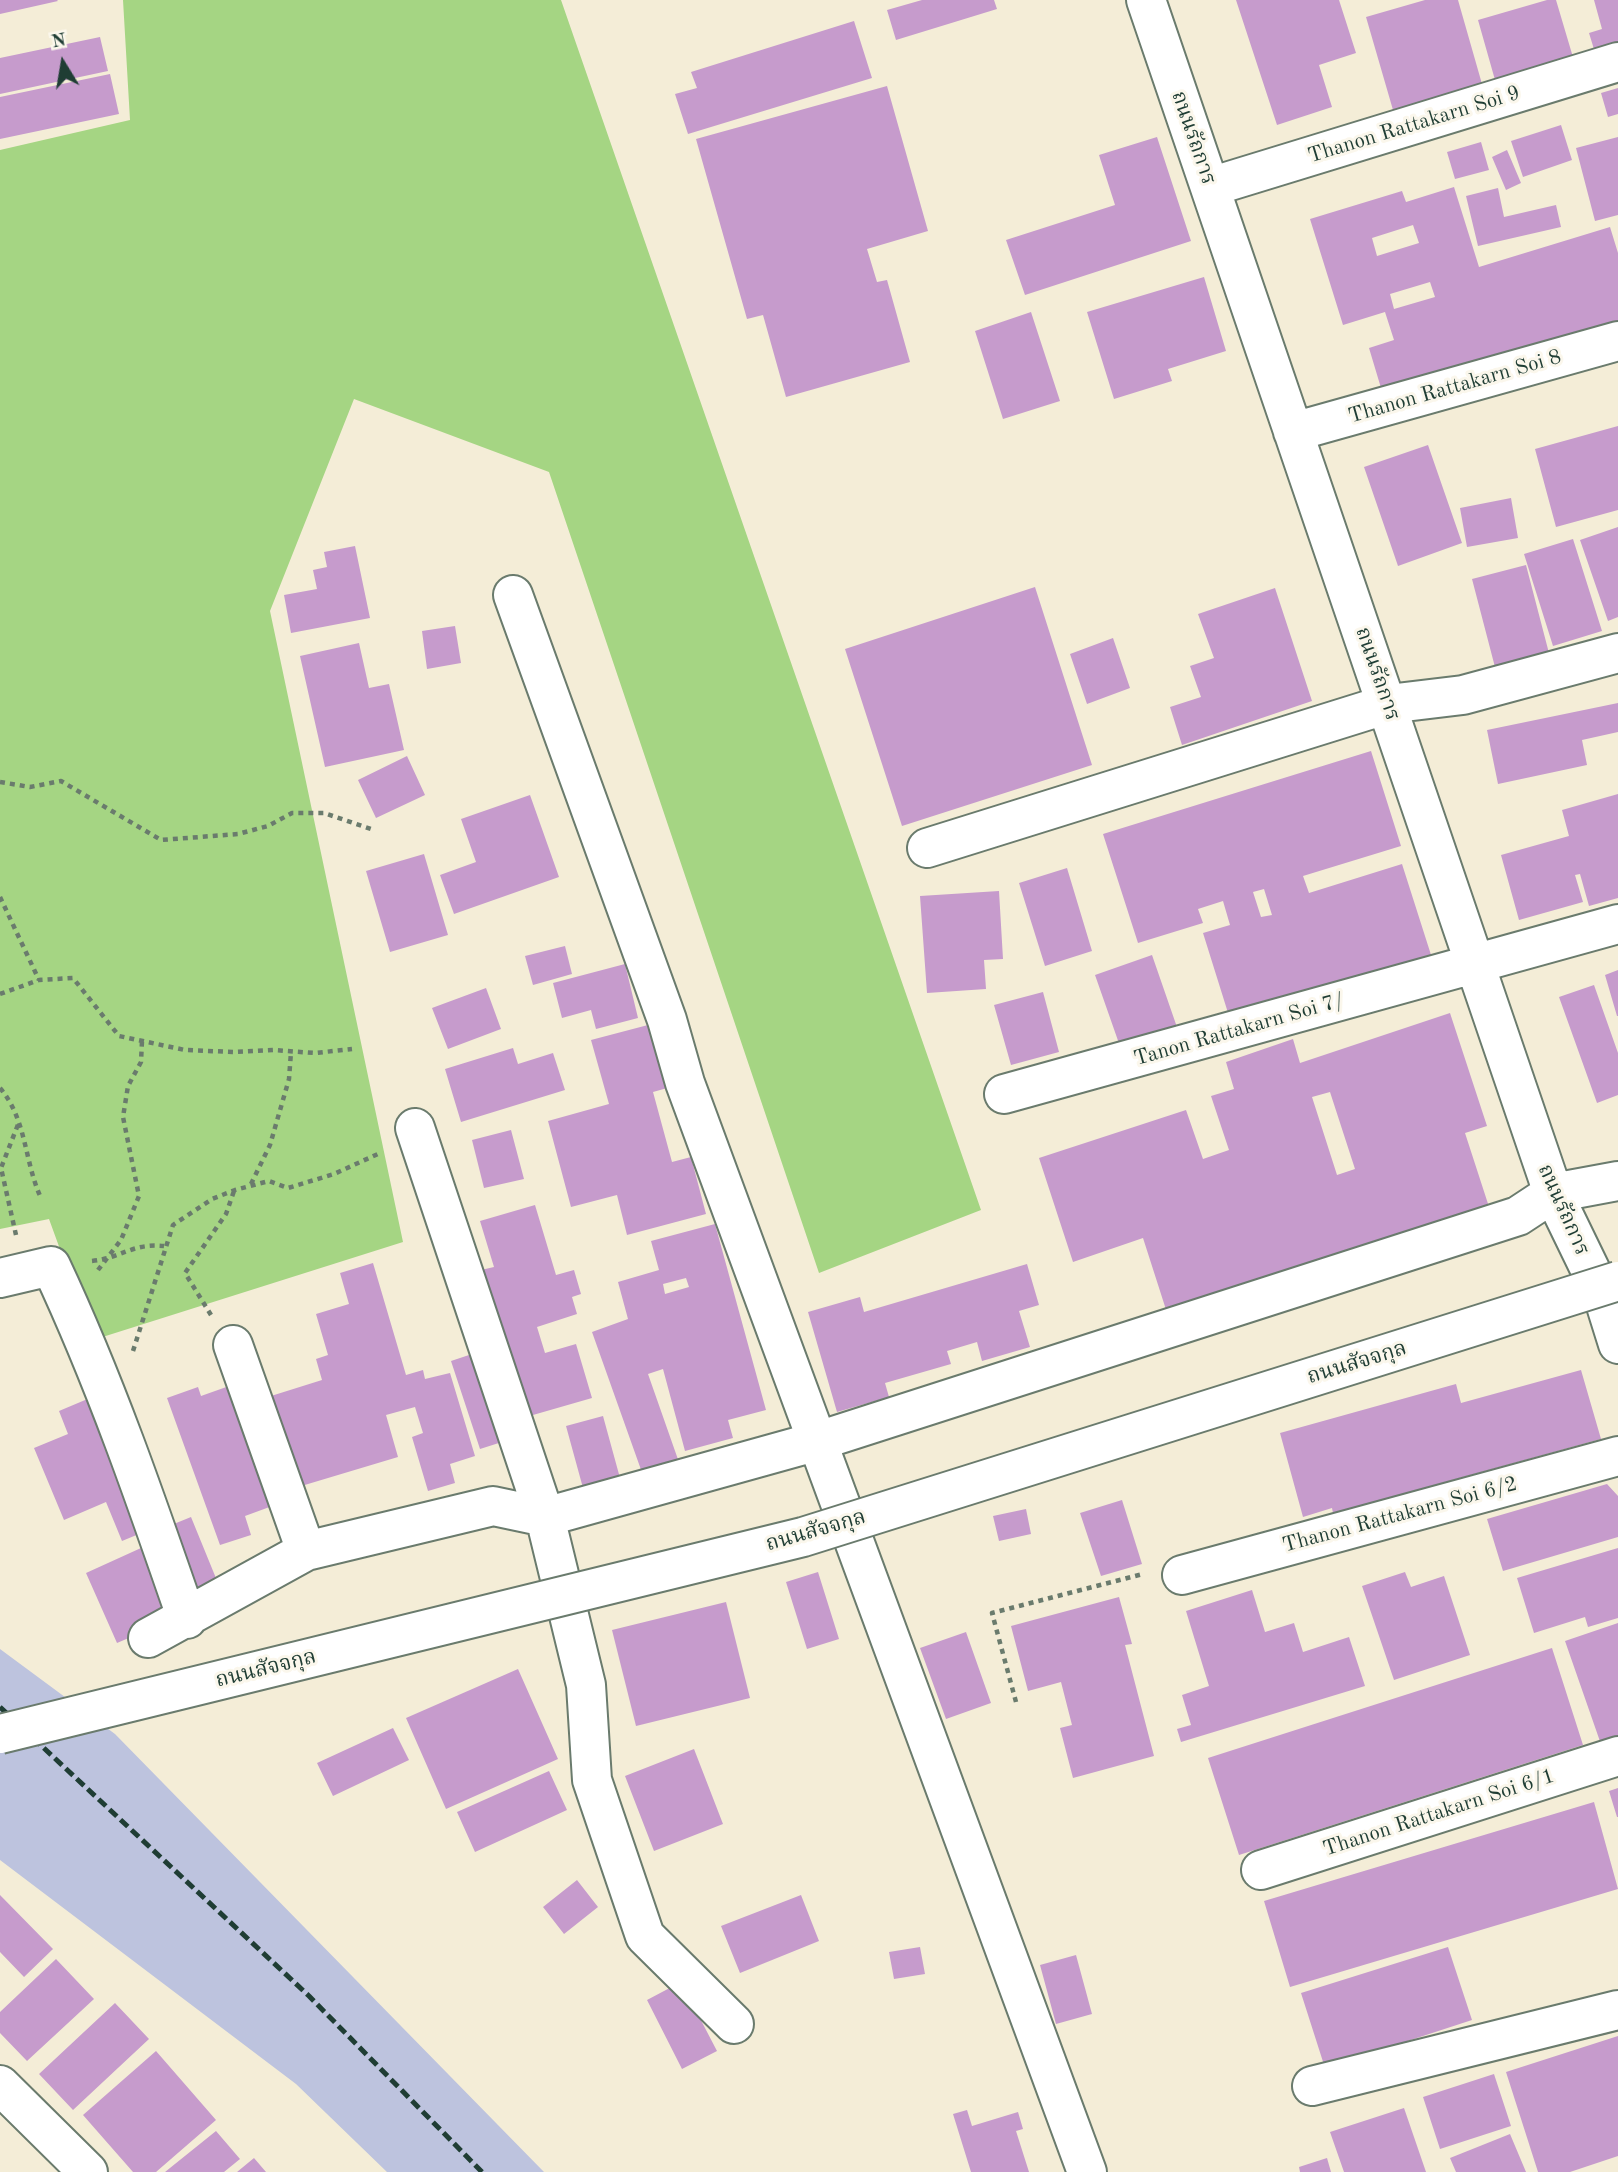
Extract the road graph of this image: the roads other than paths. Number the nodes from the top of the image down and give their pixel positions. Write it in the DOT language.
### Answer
graph roads {
  1 [pos="1146,0"];
  2 [pos="1618,62"];
  3 [pos="1210,187"];
  4 [pos="1618,341"];
  5 [pos="1293,432"];
  6 [pos="513,595"];
  7 [pos="1618,653"];
  8 [pos="1388,704"];
  9 [pos="927,848"];
  10 [pos="1618,924"];
  11 [pos="1474,966"];
  12 [pos="1004,1094"];
  13 [pos="415,1128"];
  14 [pos="1618,1181"];
  15 [pos="1553,1193"];
  16 [pos="0,1278"];
  17 [pos="1613,1290"];
  18 [pos="1618,1344"];
  19 [pos="233,1345"];
  20 [pos="818,1441"];
  21 [pos="1618,1456"];
  22 [pos="545,1517"];
  23 [pos="306,1550"];
  24 [pos="1182,1575"];
  25 [pos="187,1619"];
  26 [pos="148,1638"];
  27 [pos="0,1734"];
  28 [pos="1618,1756"];
  29 [pos="1261,1870"];
  30 [pos="1618,2010"];
  31 [pos="734,2024"];
  32 [pos="0,2085"];
  33 [pos="1312,2086"];
  34 [pos="88,2172"];
  35 [pos="1087,2172"];
  1 -- 3 [label="street, ถนนรัถการ"];
  2 -- 3 [label="street, Thanon Rattakarn Soi 9"];
  3 -- 5 [label="street, ถนนรัถการ"];
  4 -- 5 [label="street, Thanon Rattakarn Soi 8"];
  5 -- 8 [label="street, ถนนรัถการ"];
  6 -- 20 [label="street"];
  7 -- 8 [label="street"];
  8 -- 9 [label="street"];
  8 -- 11 [label="street, ถนนรัถการ"];
  10 -- 11 [label="street, Tanon Rattakarn Soi 7/"];
  11 -- 12 [label="street, Tanon Rattakarn Soi 7/"];
  11 -- 15 [label="street, ถนนรัถการ"];
  13 -- 22 [label="street"];
  14 -- 15 [label="street"];
  15 -- 17 [label="street, ถนนรัถการ"];
  15 -- 20 [label="street"];
  16 -- 25 [label="street"];
  17 -- 18 [label="street, ถนนรัถการ"];
  17 -- 27 [label="street, ถนนสัจจกุล, bridge"];
  19 -- 23 [label="street"];
  20 -- 22 [label="street"];
  20 -- 35 [label="street"];
  21 -- 24 [label="street, Thanon Rattakarn Soi 6/2"];
  22 -- 23 [label="street"];
  22 -- 31 [label="street"];
  23 -- 25 [label="street"];
  25 -- 26 [label="street"];
  28 -- 29 [label="street, Thanon Rattakarn Soi 6/1"];
  30 -- 33 [label="street"];
  32 -- 34 [label="street"];
}
